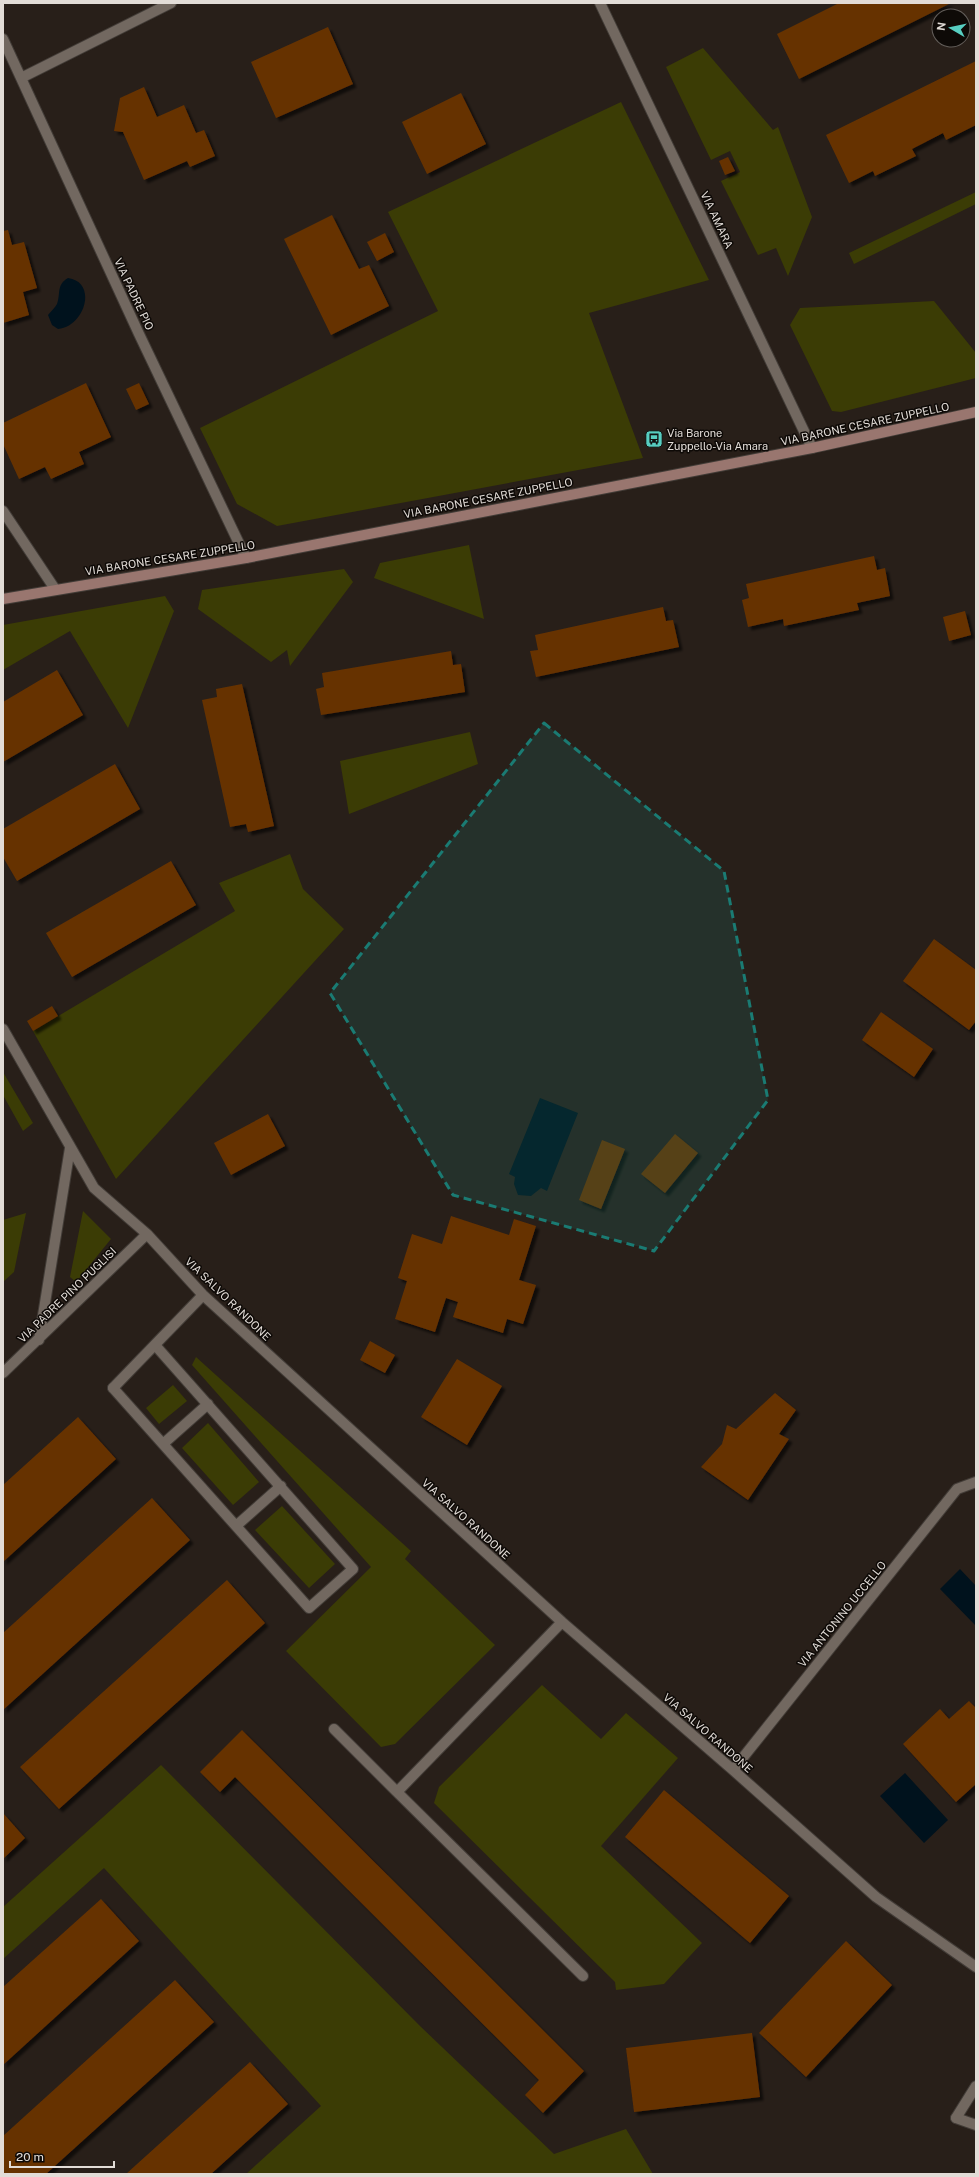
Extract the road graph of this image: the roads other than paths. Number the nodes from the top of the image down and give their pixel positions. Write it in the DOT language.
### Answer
graph roads {
  1 [pos="171,3"];
  2 [pos="600,3"];
  3 [pos="3,39"];
  4 [pos="21,78"];
  5 [pos="976,412"];
  6 [pos="812,448"];
  7 [pos="3,511"];
  8 [pos="246,558"];
  9 [pos="55,589"];
  10 [pos="3,598"];
  11 [pos="3,1030"];
  12 [pos="70,1148"];
  13 [pos="147,1234"];
  14 [pos="203,1295"];
  15 [pos="39,1340"];
  16 [pos="155,1345"];
  17 [pos="3,1373"];
  18 [pos="208,1404"];
  19 [pos="163,1444"];
  20 [pos="976,1482"];
  21 [pos="281,1486"];
  22 [pos="236,1526"];
  23 [pos="562,1622"];
  24 [pos="334,1729"];
  25 [pos="733,1770"];
  26 [pos="397,1792"];
  27 [pos="976,1967"];
  28 [pos="583,1976"];
  29 [pos="976,2086"];
  30 [pos="976,2125"];
  1 -- 4 [label="street"];
  2 -- 6 [label="street, VIA AMARA"];
  3 -- 4 [label="street, VIA PADRE PIO"];
  4 -- 8 [label="street, VIA PADRE PIO"];
  5 -- 6 [label="main road, VIA BARONE CESARE ZUPPELLO"];
  6 -- 8 [label="main road, VIA BARONE CESARE ZUPPELLO"];
  7 -- 9 [label="street"];
  8 -- 9 [label="main road, VIA BARONE CESARE ZUPPELLO"];
  9 -- 10 [label="main road, VIA BARONE CESARE ZUPPELLO"];
  11 -- 12 [label="street, VIA SALVO RANDONE"];
  12 -- 13 [label="street, VIA SALVO RANDONE"];
  12 -- 15 [label="street"];
  13 -- 14 [label="street, VIA SALVO RANDONE"];
  13 -- 15 [label="street, VIA PADRE PINO PUGLISI"];
  14 -- 16 [label="street"];
  14 -- 23 [label="street, VIA SALVO RANDONE"];
  15 -- 17 [label="street, VIA PADRE PINO PUGLISI"];
  16 -- 18 [label="street"];
  16 -- 19 [label="street"];
  18 -- 19 [label="street"];
  18 -- 21 [label="street"];
  19 -- 22 [label="street"];
  20 -- 25 [label="street, VIA ANTONINO UCCELLO"];
  21 -- 22 [label="street"];
  21 -- 22 [label="street"];
  23 -- 25 [label="street, VIA SALVO RANDONE"];
  23 -- 26 [label="street"];
  24 -- 26 [label="street"];
  25 -- 27 [label="street, VIA SALVO RANDONE"];
  26 -- 28 [label="street"];
  29 -- 30 [label="street"];
}
